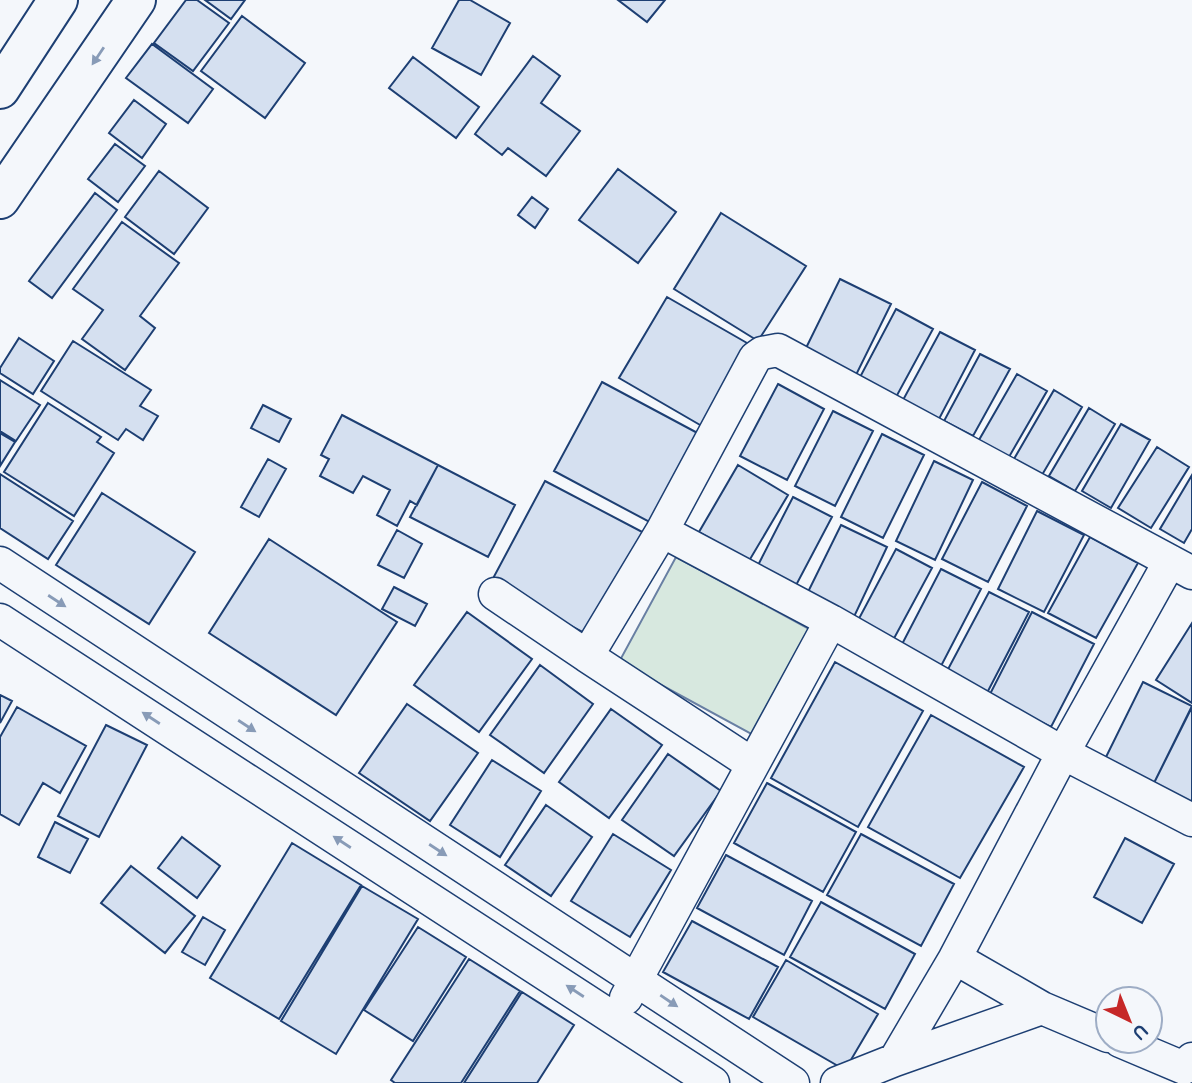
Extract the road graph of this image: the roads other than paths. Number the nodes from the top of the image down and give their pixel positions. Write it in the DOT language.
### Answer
graph roads {
  1 [pos="58,0"];
  2 [pos="136,0"];
  3 [pos="0,89"];
  4 [pos="0,199"];
  5 [pos="662,531"];
  6 [pos="0,563"];
  7 [pos="1181,567"];
  8 [pos="495,594"];
  9 [pos="0,620"];
  10 [pos="831,621"];
  11 [pos="587,656"];
  12 [pos="1063,753"];
  13 [pos="752,764"];
  14 [pos="1192,820"];
  15 [pos="956,958"];
  16 [pos="637,979"];
  17 [pos="1042,1008"];
  18 [pos="615,1017"];
  19 [pos="1094,1030"];
  20 [pos="1153,1055"];
  21 [pos="1192,1059"];
  22 [pos="895,1060"];
  23 [pos="713,1083"];
  24 [pos="793,1083"];
  25 [pos="837,1083"];
  1 -- 3 [label="highway"];
  2 -- 4 [label="highway, one-way"];
  5 -- 7 [label="street"];
  5 -- 10 [label="street"];
  5 -- 11 [label="street"];
  6 -- 16 [label="street, one-way"];
  7 -- 12 [label="street"];
  8 -- 11 [label="street"];
  18 -- 9 [label="street, one-way"];
  10 -- 12 [label="street"];
  10 -- 13 [label="street"];
  11 -- 13 [label="street"];
  12 -- 14 [label="street"];
  12 -- 15 [label="street"];
  13 -- 16 [label="street"];
  15 -- 17 [label="street"];
  15 -- 22 [label="street"];
  16 -- 18 [label="street"];
  16 -- 24 [label="street, one-way"];
  17 -- 19 [label="street"];
  17 -- 22 [label="street"];
  18 -- 23 [label="street"];
  20 -- 21 [label="street"];
  22 -- 25 [label="street"];
}
